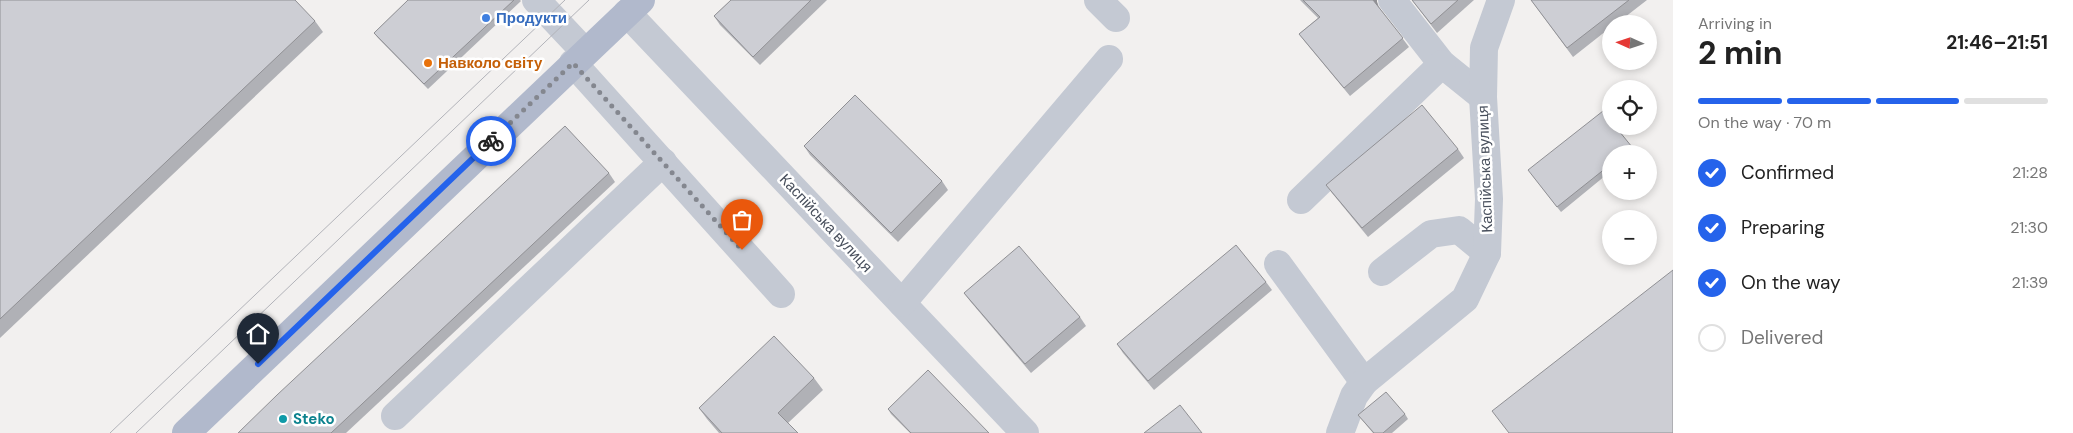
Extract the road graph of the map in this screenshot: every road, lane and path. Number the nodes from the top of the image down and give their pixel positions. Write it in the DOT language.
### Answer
graph roads {
  1 [pos="536,0"];
  2 [pos="1392,0"];
  3 [pos="1501,0"];
  4 [pos="634,6"];
  5 [pos="579,57"];
  6 [pos="1109,59"];
  7 [pos="1442,64"];
  8 [pos="1483,97"];
  9 [pos="663,162"];
  10 [pos="1301,200"];
  11 [pos="1487,253"];
  12 [pos="1278,264"];
  13 [pos="1382,272"];
  14 [pos="781,294"];
  15 [pos="902,303"];
  16 [pos="1364,382"];
  17 [pos="395,416"];
  18 [pos="186,433"];
  19 [pos="1025,433"];
  20 [pos="1340,433"];
  1 -- 5 [label="street"];
  2 -- 7 [label="street"];
  3 -- 8 [label="street, Каспійська вулиця"];
  4 -- 5 [label="main road"];
  4 -- 15 [label="street, Каспійська вулиця"];
  5 -- 9 [label="street"];
  5 -- 18 [label="main road"];
  6 -- 15 [label="street"];
  7 -- 8 [label="street"];
  7 -- 10 [label="street"];
  8 -- 11 [label="street, Каспійська вулиця"];
  9 -- 14 [label="street"];
  9 -- 17 [label="street"];
  11 -- 13 [label="street"];
  11 -- 16 [label="street, Каспійська вулиця"];
  12 -- 16 [label="street"];
  15 -- 19 [label="street, Каспійська вулиця"];
  16 -- 20 [label="street, Каспійська вулиця"];
}
